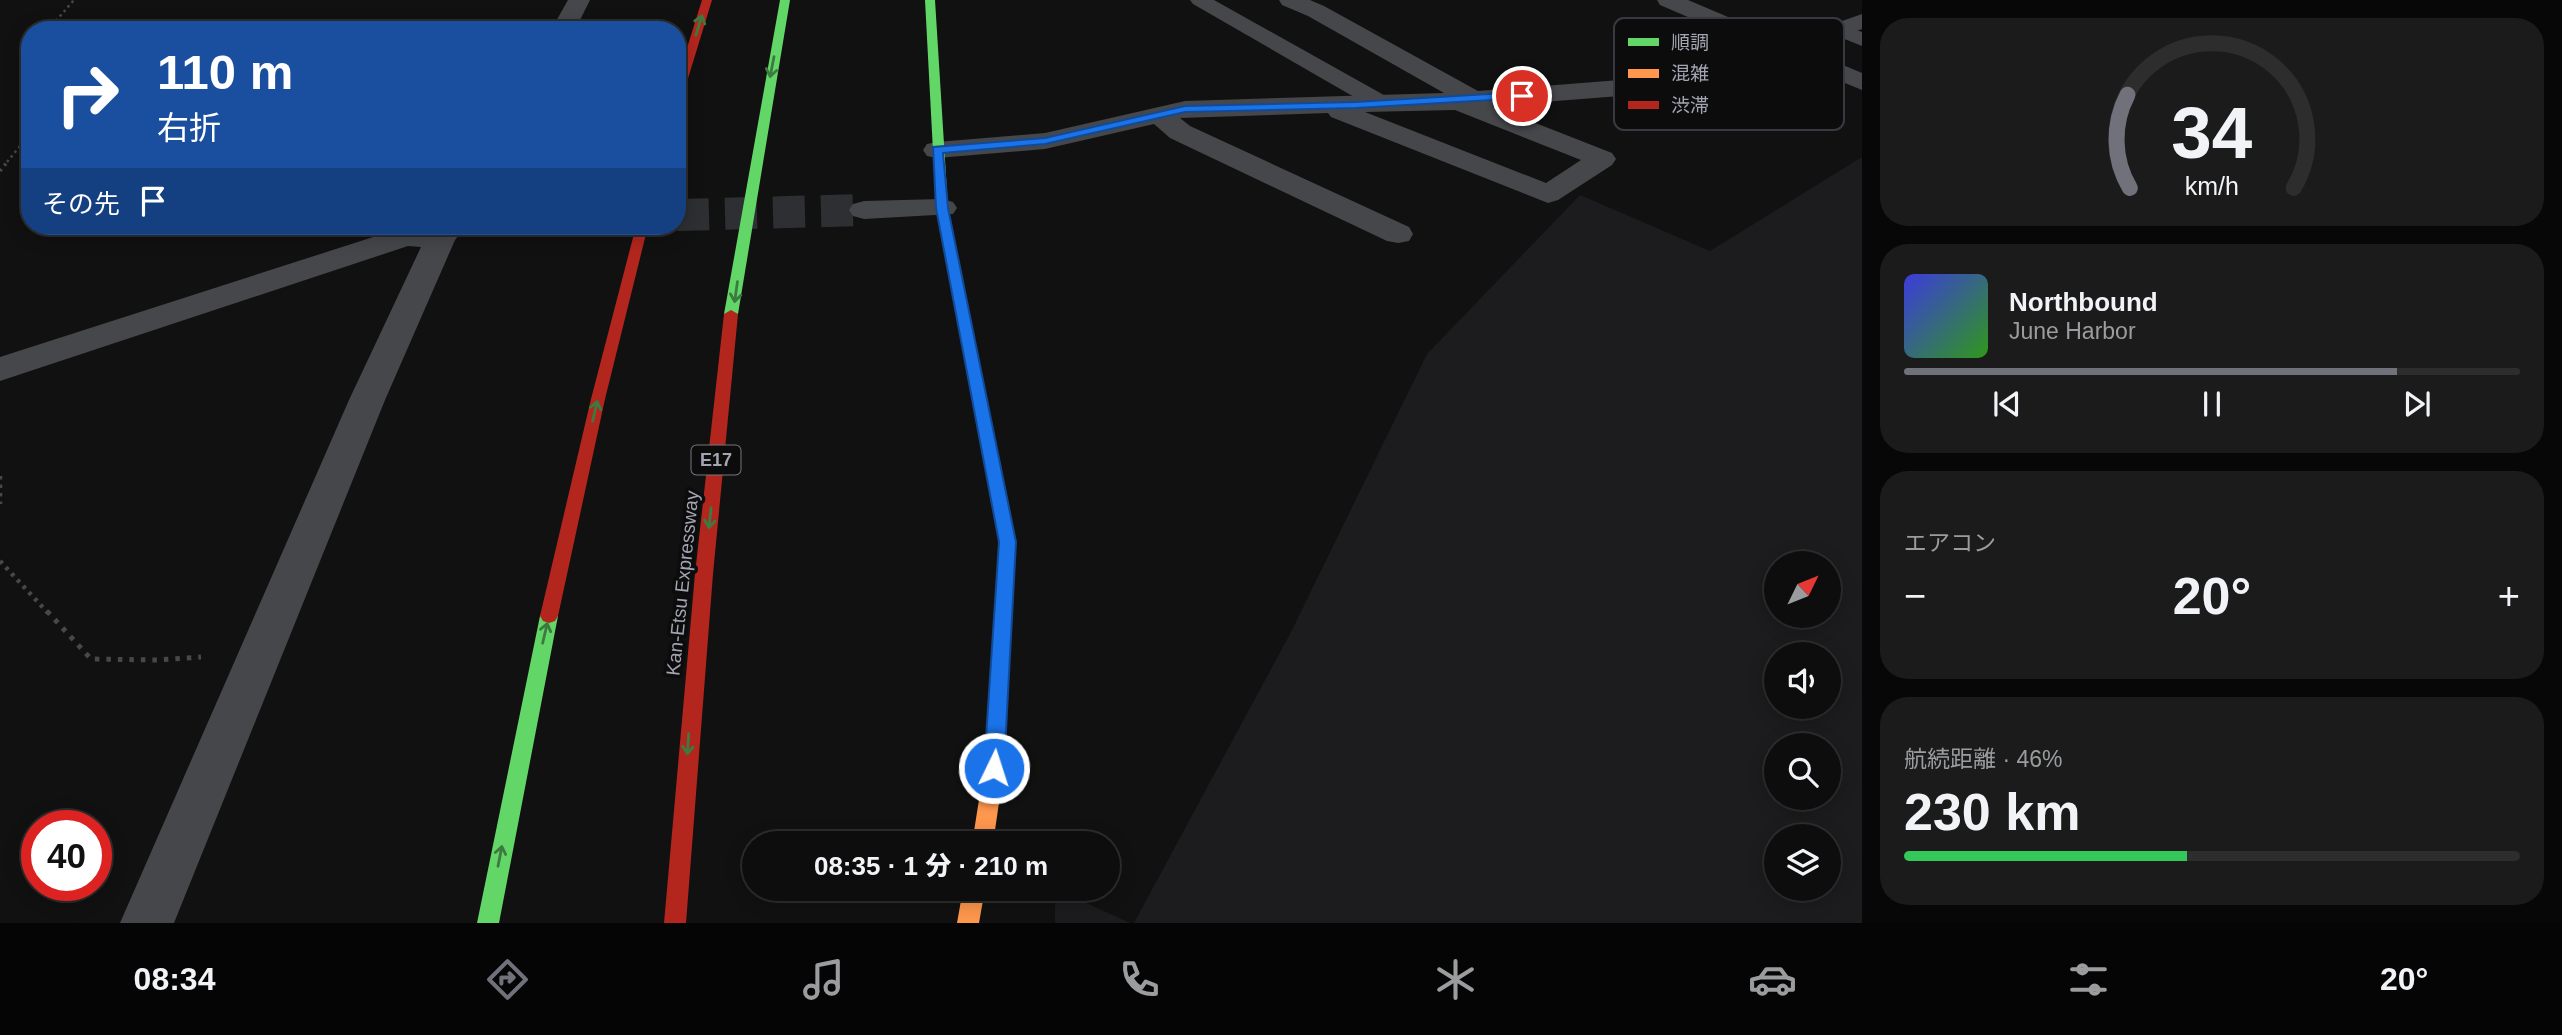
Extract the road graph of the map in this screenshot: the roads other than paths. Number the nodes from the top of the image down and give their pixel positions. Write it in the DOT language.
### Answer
graph roads {
  1 [pos="579,0"];
  2 [pos="707,0"];
  3 [pos="785,0"];
  4 [pos="930,0"];
  5 [pos="1200,0"];
  6 [pos="1290,0"];
  7 [pos="1716,0"];
  8 [pos="1676,3"];
  9 [pos="1712,18"];
  10 [pos="568,21"];
  11 [pos="686,69"];
  12 [pos="1844,74"];
  13 [pos="1862,82"];
  14 [pos="1614,88"];
  15 [pos="1465,100"];
  16 [pos="1383,104"];
  17 [pos="1329,106"];
  18 [pos="1159,115"];
  19 [pos="937,150"];
  20 [pos="942,208"];
  21 [pos="864,211"];
  22 [pos="1398,234"];
  23 [pos="422,235"];
  24 [pos="445,235"];
  25 [pos="640,235"];
  26 [pos="0,369"];
  27 [pos="984,831"];
  28 [pos="972,901"];
  29 [pos="148,923"];
  30 [pos="488,923"];
  31 [pos="675,923"];
  32 [pos="968,923"];
  1 -- 10 [label="street"];
  11 -- 2 [label="main road, one-way"];
  3 -- 31 [label="main road, Kan-Etsu Expressway / E17, one-way"];
  4 -- 19 [label="main road"];
  5 -- 16 [label="lane"];
  6 -- 15 [label="street"];
  7 -- 8 [label="street"];
  8 -- 9 [label="street"];
  12 -- 13 [label="street"];
  14 -- 15 [label="street"];
  15 -- 16 [label="street"];
  15 -- 17 [label="street"];
  16 -- 17 [label="street"];
  17 -- 18 [label="street"];
  18 -- 19 [label="street"];
  18 -- 22 [label="street"];
  19 -- 20 [label="main road"];
  20 -- 21 [label="street"];
  20 -- 27 [label="main road"];
  23 -- 26 [label="street"];
  24 -- 29 [label="street"];
  30 -- 25 [label="main road, one-way"];
  28 -- 32 [label="main road"];
}
